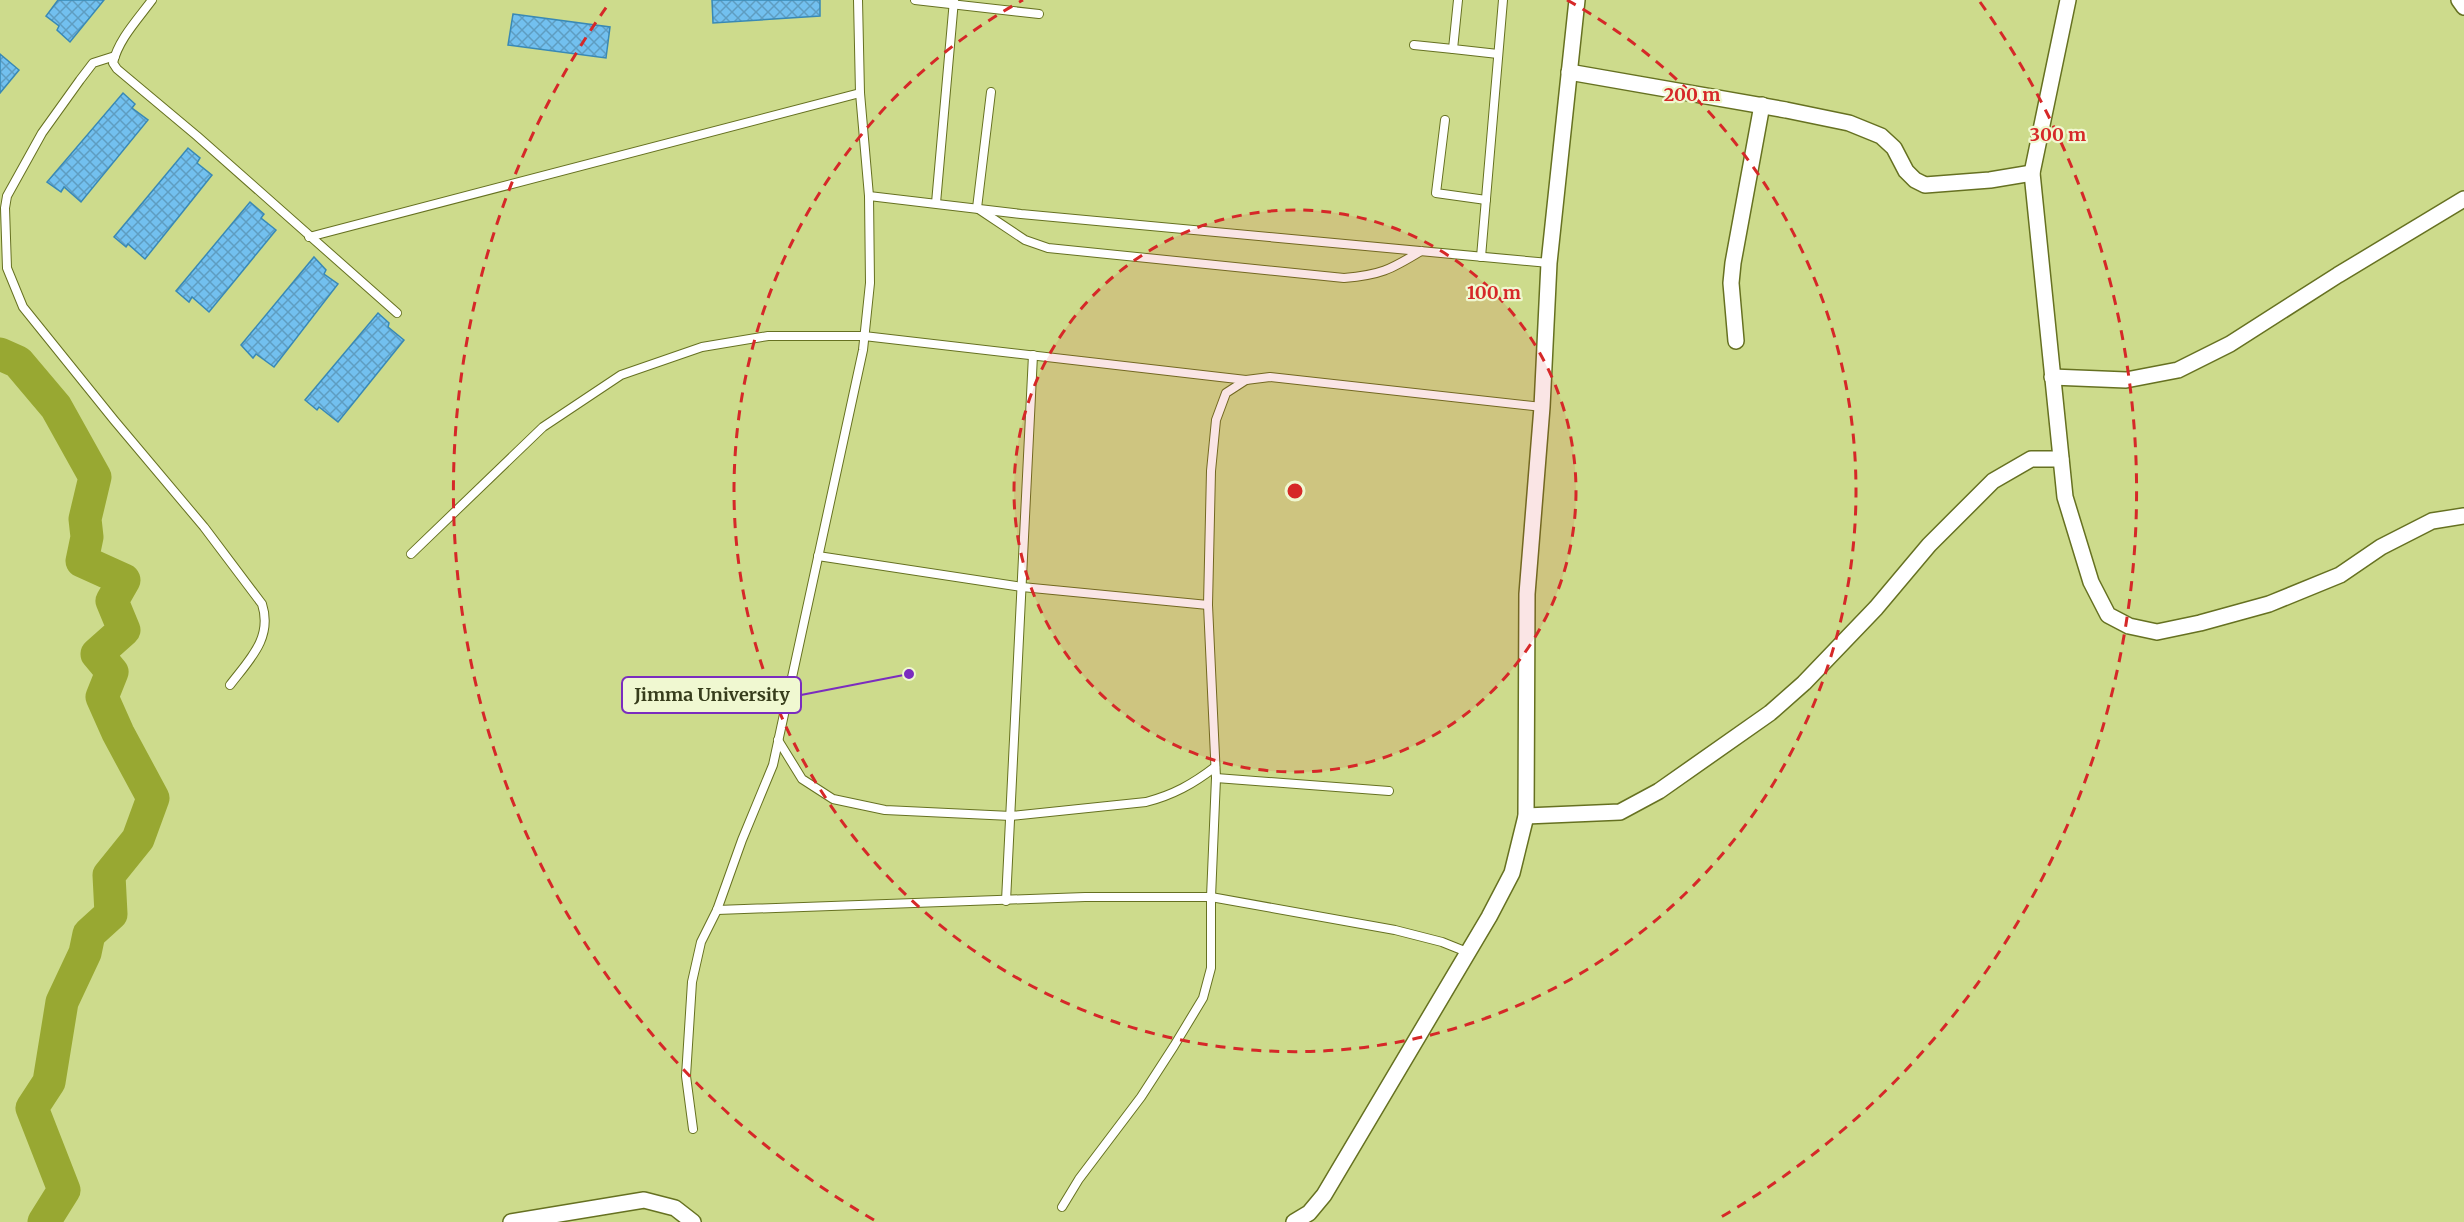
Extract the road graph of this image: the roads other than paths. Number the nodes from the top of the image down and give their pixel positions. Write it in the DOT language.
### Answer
graph roads {
  1 [pos="152,0"];
  2 [pos="858,0"];
  3 [pos="915,0"];
  4 [pos="1458,0"];
  5 [pos="1503,0"];
  6 [pos="1577,0"];
  7 [pos="2068,0"];
  8 [pos="2459,0"];
  9 [pos="954,2"];
  10 [pos="2464,7"];
  11 [pos="1039,14"];
  12 [pos="1414,45"];
  13 [pos="1453,49"];
  14 [pos="1498,54"];
  15 [pos="115,56"];
  16 [pos="1569,72"];
  17 [pos="992,92"];
  18 [pos="860,93"];
  19 [pos="1762,105"];
  20 [pos="1445,120"];
  21 [pos="2032,173"];
  22 [pos="869,196"];
  23 [pos="2464,199"];
  24 [pos="1486,200"];
  25 [pos="936,202"];
  26 [pos="977,208"];
  27 [pos="309,237"];
  28 [pos="1421,251"];
  29 [pos="1481,256"];
  30 [pos="1549,263"];
  31 [pos="397,313"];
  32 [pos="864,336"];
  33 [pos="1736,342"];
  34 [pos="1033,355"];
  35 [pos="2052,378"];
  36 [pos="1246,380"];
  37 [pos="1542,407"];
  38 [pos="2061,459"];
  39 [pos="2464,516"];
  40 [pos="411,554"];
  41 [pos="818,556"];
  42 [pos="1022,587"];
  43 [pos="1208,605"];
  44 [pos="230,685"];
  45 [pos="778,740"];
  46 [pos="1215,766"];
  47 [pos="1216,778"];
  48 [pos="1389,791"];
  49 [pos="1011,816"];
  50 [pos="1526,816"];
  51 [pos="1211,897"];
  52 [pos="1006,901"];
  53 [pos="717,910"];
  54 [pos="1467,952"];
  55 [pos="693,1129"];
  56 [pos="1062,1207"];
  57 [pos="511,1222"];
  58 [pos="693,1222"];
  59 [pos="1294,1222"];
  1 -- 15 [label="lane"];
  2 -- 18 [label="lane"];
  3 -- 9 [label="lane"];
  4 -- 13 [label="lane"];
  5 -- 14 [label="lane"];
  6 -- 16 [label="street"];
  7 -- 21 [label="street"];
  8 -- 10 [label="street"];
  9 -- 11 [label="lane"];
  9 -- 25 [label="lane"];
  12 -- 13 [label="lane"];
  13 -- 14 [label="lane"];
  14 -- 24 [label="lane"];
  15 -- 27 [label="lane"];
  15 -- 44 [label="lane"];
  16 -- 19 [label="street"];
  16 -- 30 [label="street"];
  17 -- 26 [label="lane"];
  18 -- 22 [label="lane"];
  18 -- 27 [label="lane"];
  19 -- 21 [label="street"];
  19 -- 33 [label="street"];
  20 -- 24 [label="lane"];
  21 -- 35 [label="street"];
  22 -- 25 [label="lane"];
  22 -- 32 [label="lane"];
  23 -- 35 [label="street"];
  24 -- 29 [label="lane"];
  25 -- 26 [label="lane"];
  26 -- 28 [label="lane"];
  26 -- 28 [label="lane"];
  27 -- 31 [label="lane"];
  28 -- 29 [label="lane"];
  29 -- 30 [label="lane"];
  30 -- 37 [label="street"];
  32 -- 34 [label="lane"];
  32 -- 40 [label="lane"];
  32 -- 41 [label="lane"];
  34 -- 36 [label="lane"];
  34 -- 42 [label="lane"];
  35 -- 38 [label="street"];
  36 -- 37 [label="lane"];
  36 -- 43 [label="lane"];
  37 -- 50 [label="street"];
  38 -- 39 [label="street"];
  38 -- 50 [label="street"];
  41 -- 42 [label="lane"];
  41 -- 45 [label="lane"];
  42 -- 43 [label="lane"];
  42 -- 49 [label="lane"];
  43 -- 46 [label="lane"];
  45 -- 49 [label="lane"];
  45 -- 53 [label="lane"];
  46 -- 47 [label="lane"];
  46 -- 49 [label="lane"];
  47 -- 48 [label="lane"];
  47 -- 51 [label="lane"];
  49 -- 52 [label="lane"];
  50 -- 54 [label="street"];
  51 -- 52 [label="lane"];
  51 -- 54 [label="lane"];
  51 -- 56 [label="lane"];
  52 -- 53 [label="lane"];
  53 -- 55 [label="lane"];
  54 -- 59 [label="street"];
  57 -- 58 [label="street"];
}
